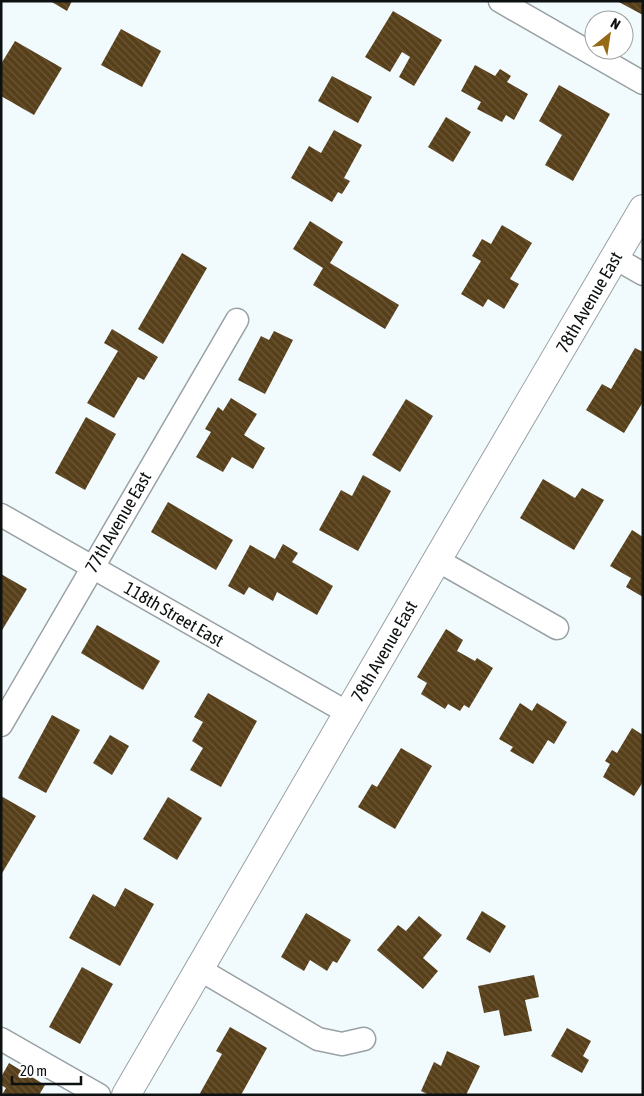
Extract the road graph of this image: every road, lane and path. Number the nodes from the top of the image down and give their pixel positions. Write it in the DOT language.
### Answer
graph roads {
  1 [pos="500,1"];
  2 [pos="643,83"];
  3 [pos="643,209"];
  4 [pos="615,258"];
  5 [pos="643,274"];
  6 [pos="236,320"];
  7 [pos="1,515"];
  8 [pos="437,560"];
  9 [pos="92,567"];
  10 [pos="557,628"];
  11 [pos="348,714"];
  12 [pos="1,725"];
  13 [pos="199,969"];
  14 [pos="364,1038"];
  15 [pos="1,1040"];
  16 [pos="98,1095"];
  17 [pos="126,1095"];
  1 -- 2 [label="street"];
  3 -- 4 [label="street, 78th Avenue East"];
  4 -- 5 [label="street"];
  4 -- 8 [label="street, 78th Avenue East"];
  6 -- 9 [label="street, 77th Avenue East"];
  7 -- 9 [label="street, 118th Street East"];
  8 -- 10 [label="street"];
  8 -- 11 [label="street, 78th Avenue East"];
  9 -- 11 [label="street, 118th Street East"];
  9 -- 12 [label="street, 77th Avenue East"];
  11 -- 13 [label="street, 78th Avenue East"];
  13 -- 14 [label="street"];
  13 -- 17 [label="street, 78th Avenue East"];
  15 -- 16 [label="street"];
}
